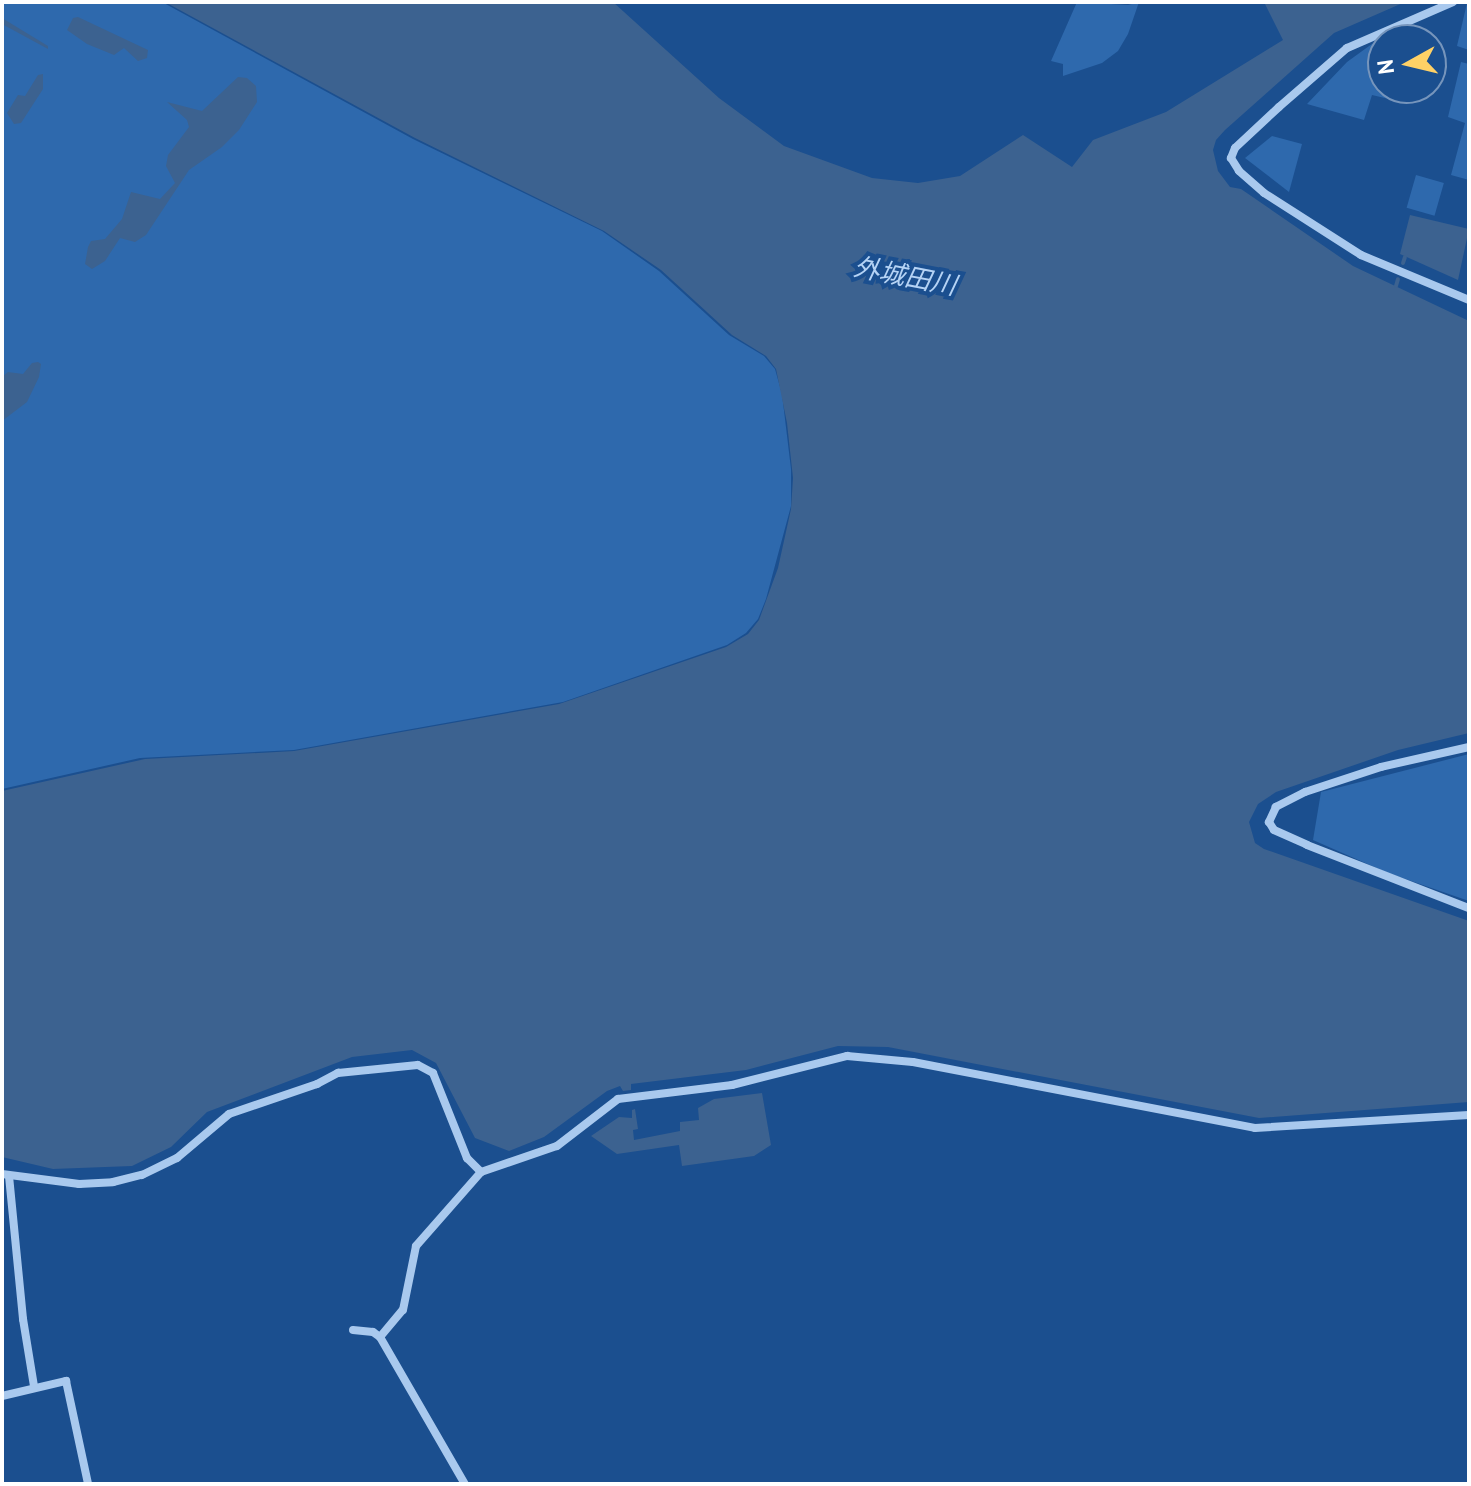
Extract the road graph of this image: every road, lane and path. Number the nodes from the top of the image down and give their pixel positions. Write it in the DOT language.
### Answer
graph roads {
  1 [pos="1453,2"];
  2 [pos="1469,300"];
  3 [pos="1469,747"];
  4 [pos="1469,908"];
  5 [pos="1469,1115"];
  6 [pos="481,1172"];
  7 [pos="5,1175"];
  8 [pos="353,1330"];
  9 [pos="380,1337"];
  10 [pos="34,1386"];
  11 [pos="2,1396"];
  12 [pos="88,1484"];
  13 [pos="465,1484"];
  1 -- 2 [label="street"];
  3 -- 4 [label="street"];
  5 -- 6 [label="street"];
  6 -- 7 [label="street"];
  6 -- 9 [label="street"];
  7 -- 10 [label="street"];
  8 -- 9 [label="street"];
  9 -- 13 [label="street"];
  10 -- 11 [label="street"];
  10 -- 12 [label="street"];
}
